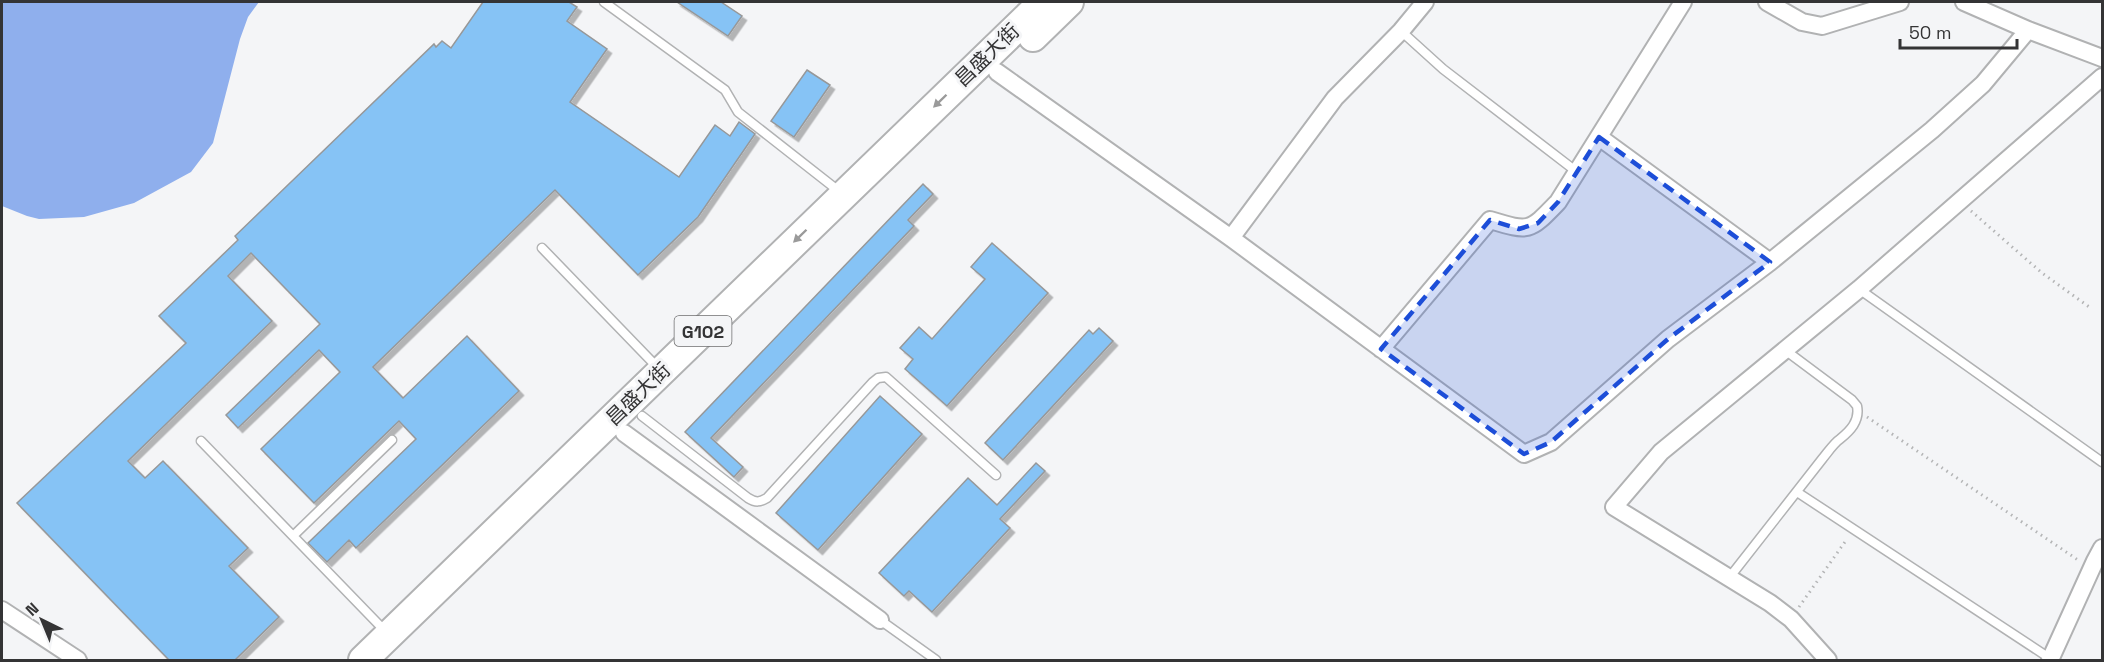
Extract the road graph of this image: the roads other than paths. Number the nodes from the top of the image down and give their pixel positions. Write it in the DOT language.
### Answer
graph roads {
  1 [pos="603,2"];
  2 [pos="1042,2"];
  3 [pos="1069,2"];
  4 [pos="1425,2"];
  5 [pos="1683,2"];
  6 [pos="1767,2"];
  7 [pos="1900,2"];
  8 [pos="1964,2"];
  9 [pos="1997,8"];
  10 [pos="2028,30"];
  11 [pos="1401,32"];
  12 [pos="2103,58"];
  13 [pos="997,72"];
  14 [pos="2103,77"];
  15 [pos="1599,137"];
  16 [pos="1576,172"];
  17 [pos="843,195"];
  18 [pos="1231,238"];
  19 [pos="542,248"];
  20 [pos="1770,262"];
  21 [pos="1859,289"];
  22 [pos="1381,350"];
  23 [pos="1785,350"];
  24 [pos="661,371"];
  25 [pos="633,424"];
  26 [pos="392,440"];
  27 [pos="201,441"];
  28 [pos="2103,462"];
  29 [pos="996,475"];
  30 [pos="1797,492"];
  31 [pos="293,536"];
  32 [pos="2103,549"];
  33 [pos="1729,578"];
  34 [pos="2,610"];
  35 [pos="880,620"];
  36 [pos="389,648"];
  37 [pos="78,660"];
  38 [pos="363,660"];
  39 [pos="936,660"];
  40 [pos="1828,660"];
  41 [pos="2051,660"];
  1 -- 17 [label="lane"];
  2 -- 17 [label="highway, 昌盛大街 / G102, one-way"];
  3 -- 13 [label="highway, 昌盛大街 / G102"];
  4 -- 11 [label="street"];
  5 -- 15 [label="street"];
  6 -- 7 [label="street"];
  8 -- 9 [label="street"];
  9 -- 10 [label="street"];
  10 -- 12 [label="street"];
  10 -- 20 [label="street"];
  11 -- 16 [label="lane"];
  11 -- 18 [label="street"];
  13 -- 18 [label="street"];
  13 -- 25 [label="highway, 昌盛大街 / G102"];
  14 -- 21 [label="street"];
  15 -- 16 [label="street"];
  15 -- 20 [label="street"];
  16 -- 22 [label="street"];
  17 -- 24 [label="highway, 昌盛大街 / G102, one-way"];
  18 -- 22 [label="street"];
  19 -- 24 [label="lane"];
  20 -- 22 [label="street"];
  21 -- 23 [label="street"];
  21 -- 28 [label="lane"];
  23 -- 30 [label="lane"];
  23 -- 33 [label="street"];
  24 -- 36 [label="highway, 昌盛大街 / G102"];
  25 -- 29 [label="lane"];
  25 -- 35 [label="street"];
  25 -- 36 [label="highway, 昌盛大街 / G102"];
  26 -- 31 [label="lane"];
  27 -- 31 [label="lane"];
  30 -- 33 [label="lane"];
  30 -- 41 [label="lane"];
  31 -- 36 [label="lane"];
  32 -- 41 [label="street"];
  33 -- 40 [label="street"];
  34 -- 37 [label="street"];
  35 -- 39 [label="lane"];
  36 -- 38 [label="highway, 昌盛大街 / G102"];
}
